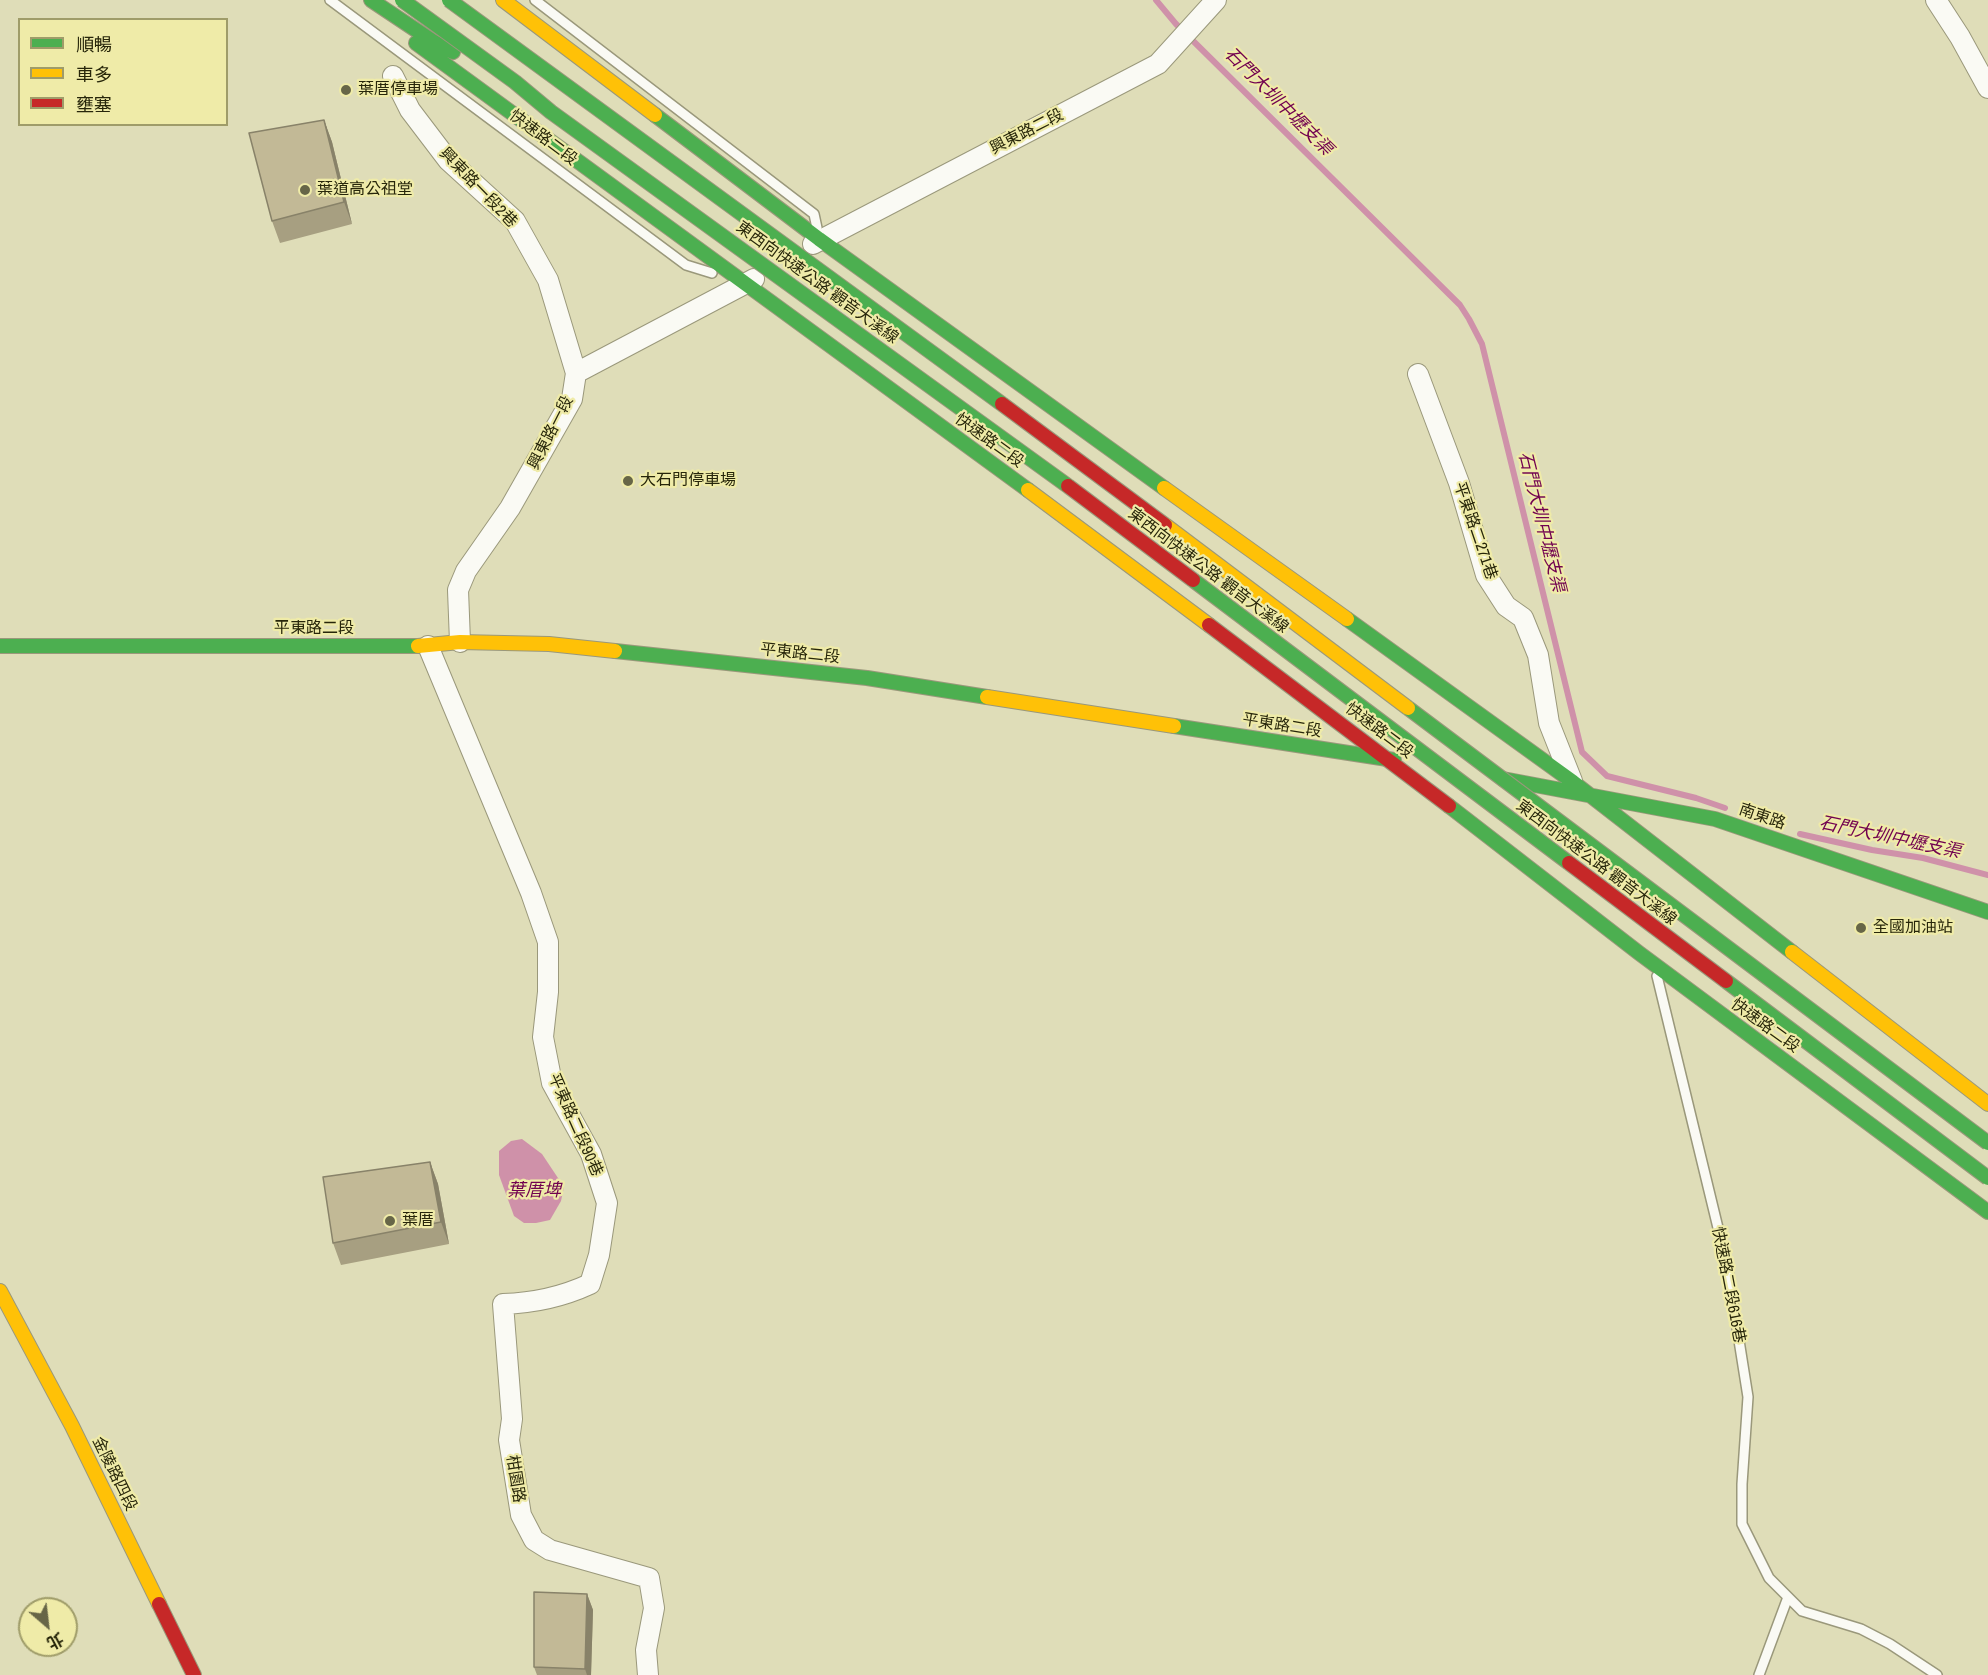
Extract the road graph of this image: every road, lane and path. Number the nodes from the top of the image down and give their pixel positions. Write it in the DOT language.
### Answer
graph roads {
  1 [pos="330,0"];
  2 [pos="358,0"];
  3 [pos="371,0"];
  4 [pos="402,0"];
  5 [pos="449,0"];
  6 [pos="463,0"];
  7 [pos="504,0"];
  8 [pos="535,0"];
  9 [pos="1216,0"];
  10 [pos="1936,0"];
  11 [pos="533,62"];
  12 [pos="393,76"];
  13 [pos="515,82"];
  14 [pos="1988,88"];
  15 [pos="819,240"];
  16 [pos="745,284"];
  17 [pos="576,373"];
  18 [pos="1418,374"];
  19 [pos="460,642"];
  20 [pos="0,646"];
  21 [pos="428,646"];
  22 [pos="1390,760"];
  23 [pos="1573,782"];
  24 [pos="1589,794"];
  25 [pos="1988,912"];
  26 [pos="1655,964"];
  27 [pos="1988,1104"];
  28 [pos="1988,1143"];
  29 [pos="1988,1178"];
  30 [pos="1988,1212"];
  31 [pos="0,1291"];
  32 [pos="503,1304"];
  33 [pos="1788,1597"];
  34 [pos="194,1675"];
  35 [pos="648,1675"];
  36 [pos="1759,1675"];
  37 [pos="1937,1675"];
  1 -- 16 [label="lane, 快速路二段"];
  2 -- 16 [label="main road, 快速路二段"];
  3 -- 13 [label="main road, bridge"];
  4 -- 13 [label="main road, 東西向快速公路 觀音大溪線, bridge"];
  5 -- 11 [label="main road, 東西向快速公路 觀音大溪線, bridge"];
  6 -- 11 [label="main road, bridge"];
  7 -- 15 [label="main road"];
  8 -- 15 [label="lane"];
  9 -- 15 [label="street, 興東路二段"];
  10 -- 14 [label="street"];
  11 -- 28 [label="main road, 東西向快速公路 觀音大溪線, bridge"];
  12 -- 17 [label="street, 興東路一段2巷"];
  13 -- 29 [label="main road, 東西向快速公路 觀音大溪線, bridge"];
  15 -- 16 [label="street"];
  15 -- 23 [label="main road"];
  16 -- 17 [label="street"];
  16 -- 22 [label="main road, 快速路二段"];
  17 -- 19 [label="street, 興東路一段"];
  18 -- 23 [label="street, 平東路二271巷"];
  19 -- 21 [label="main road, 平東路二段"];
  19 -- 22 [label="main road, 平東路二段"];
  20 -- 21 [label="main road, 平東路二段"];
  21 -- 32 [label="street, 平東路二段90巷"];
  22 -- 24 [label="main road, 平東路二段"];
  22 -- 26 [label="main road, 快速路二段"];
  23 -- 24 [label="main road"];
  24 -- 25 [label="main road, 南東路"];
  24 -- 27 [label="main road"];
  26 -- 30 [label="main road, 快速路二段"];
  26 -- 33 [label="lane, 快速路二段616巷"];
  31 -- 34 [label="main road, 金陵路四段"];
  32 -- 35 [label="street, 柑園路"];
  33 -- 36 [label="lane"];
  33 -- 37 [label="lane, 快速路二段616巷"];
}
